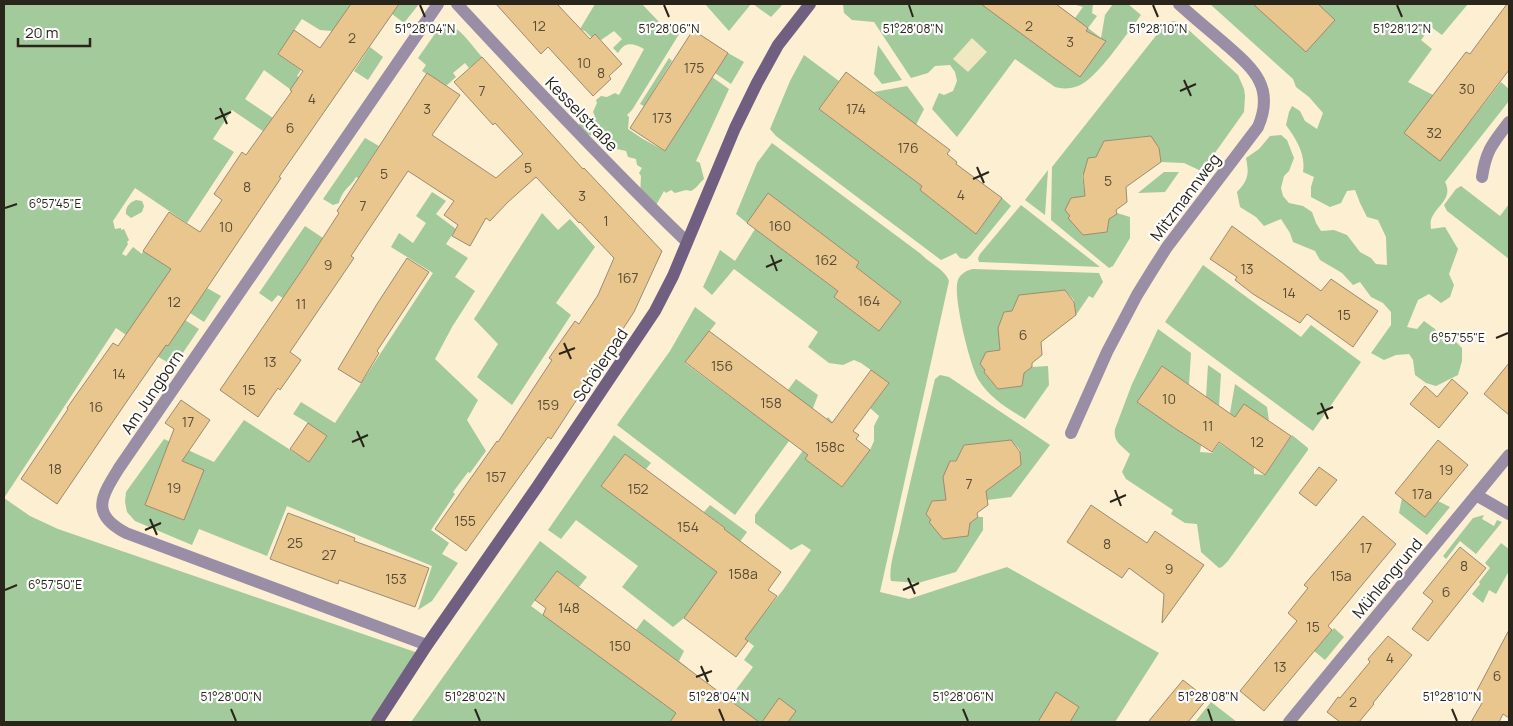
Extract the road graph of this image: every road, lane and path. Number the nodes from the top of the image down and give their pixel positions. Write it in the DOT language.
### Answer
graph roads {
  1 [pos="438,4"];
  2 [pos="457,4"];
  3 [pos="810,4"];
  4 [pos="1179,4"];
  5 [pos="1509,122"];
  6 [pos="1482,177"];
  7 [pos="687,242"];
  8 [pos="1071,433"];
  9 [pos="1509,455"];
  10 [pos="1476,495"];
  11 [pos="1509,514"];
  12 [pos="427,645"];
  13 [pos="377,722"];
  14 [pos="1289,722"];
  1 -- 12 [label="street, Am Jungborn"];
  2 -- 7 [label="street, Kesselstraße"];
  3 -- 7 [label="street, Schölerpad"];
  4 -- 8 [label="street, Mitzmannweg"];
  5 -- 6 [label="street"];
  7 -- 12 [label="street, Schölerpad"];
  9 -- 10 [label="street, Mühlengrund"];
  10 -- 11 [label="street"];
  10 -- 14 [label="street, Mühlengrund"];
  12 -- 13 [label="street, Schölerpad"];
}
